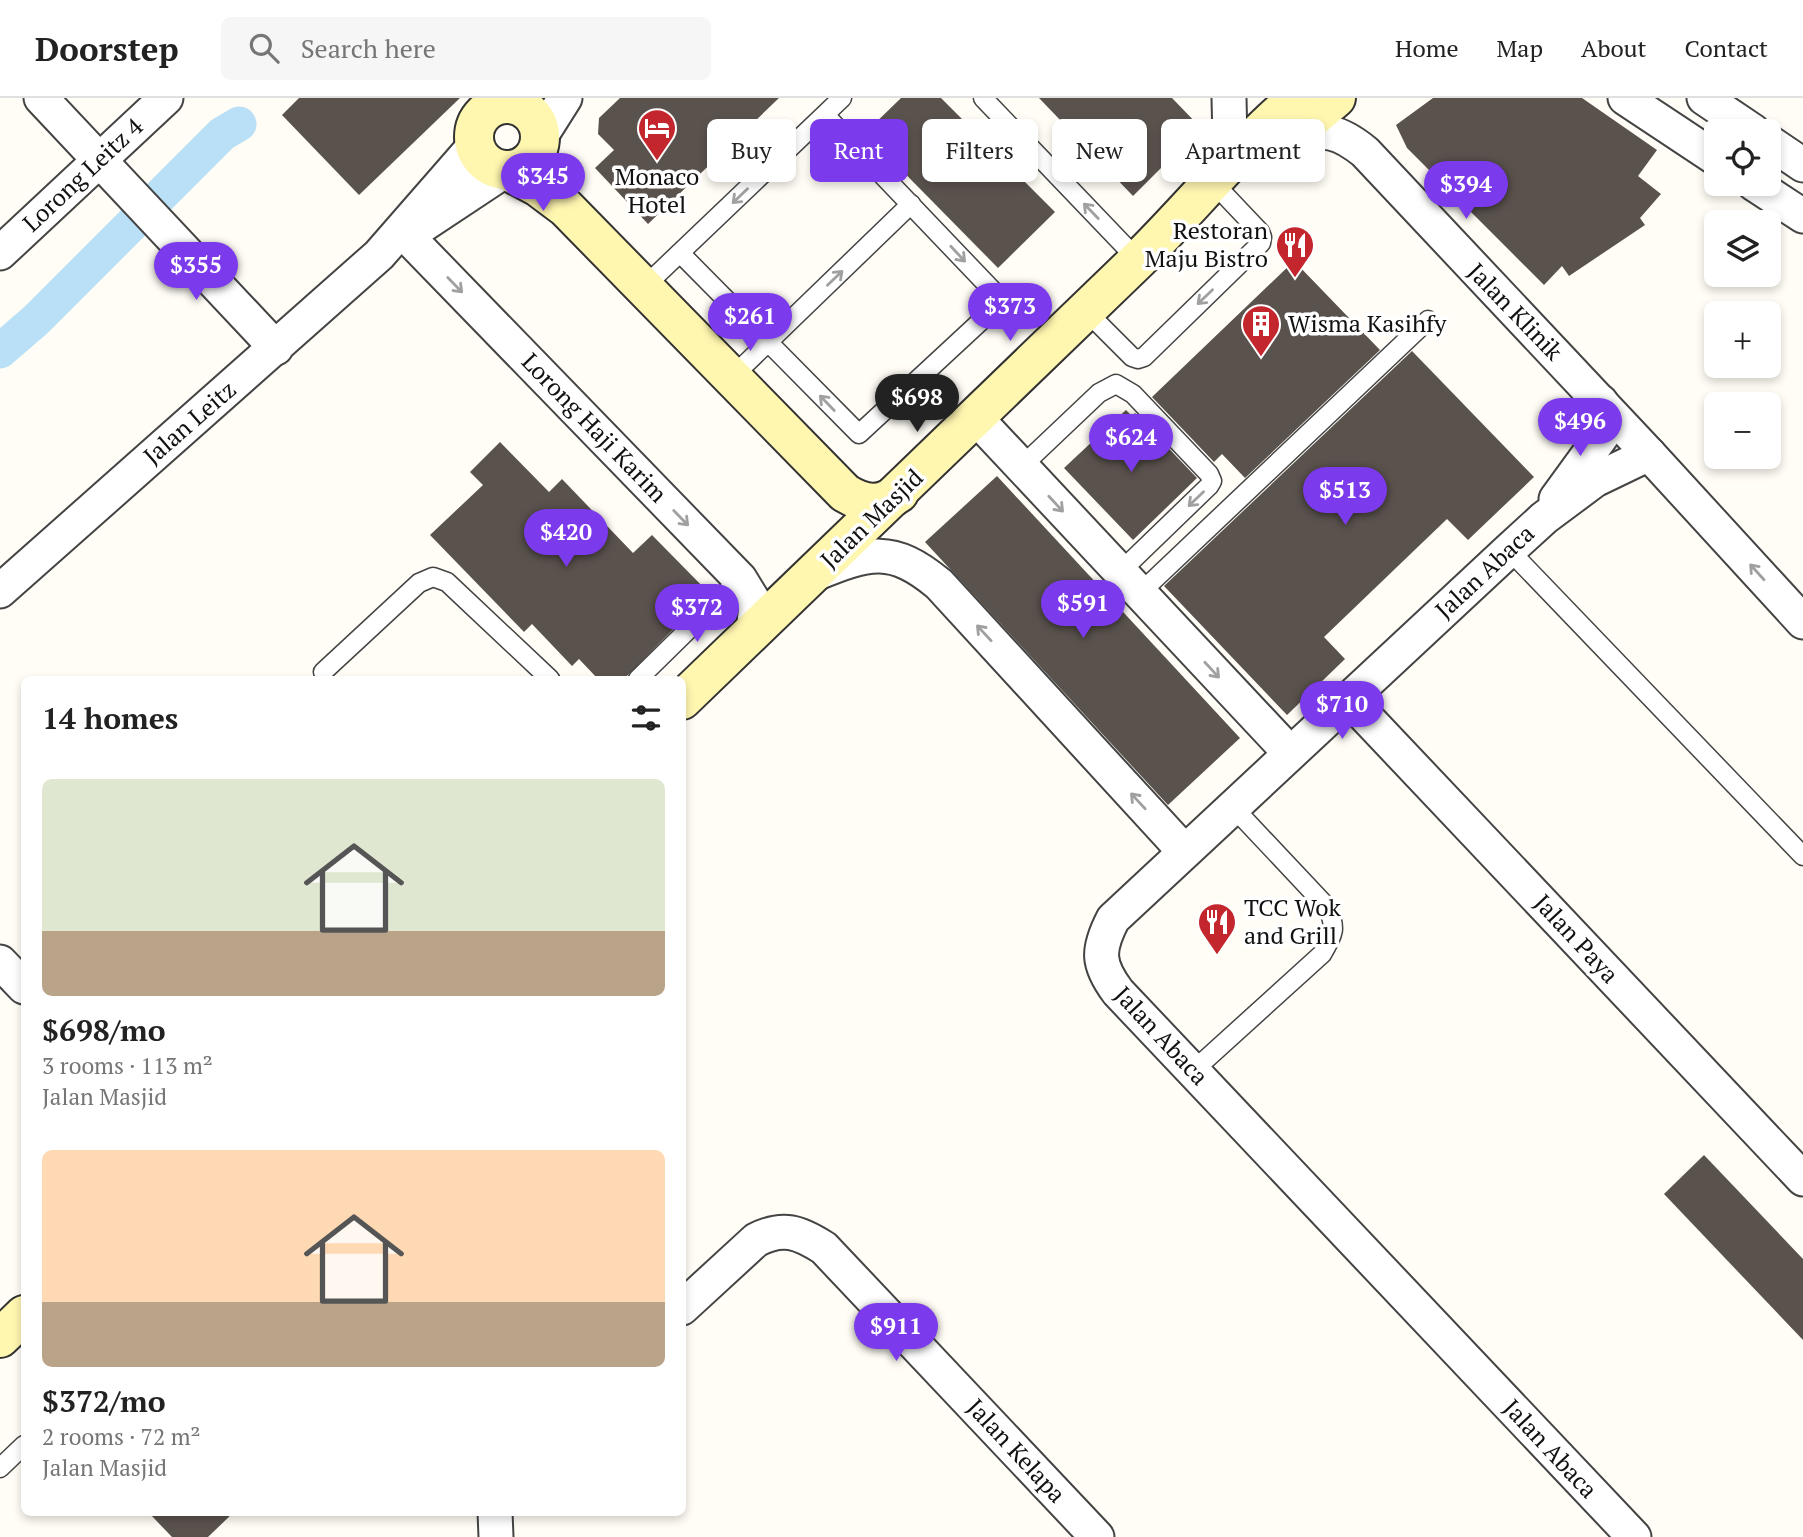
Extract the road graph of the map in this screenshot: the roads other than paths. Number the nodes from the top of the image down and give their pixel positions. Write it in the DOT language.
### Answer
graph roads {
  1 [pos="41,98"];
  2 [pos="166,98"];
  3 [pos="457,98"];
  4 [pos="565,98"];
  5 [pos="842,98"];
  6 [pos="983,98"];
  7 [pos="1229,98"];
  8 [pos="1336,98"];
  9 [pos="1625,98"];
  10 [pos="1684,98"];
  11 [pos="1704,98"];
  12 [pos="507,101"];
  13 [pos="825,115"];
  14 [pos="1295,116"];
  15 [pos="1735,119"];
  16 [pos="1666,126"];
  17 [pos="475,138"];
  18 [pos="540,143"];
  19 [pos="1781,150"];
  20 [pos="1704,151"];
  21 [pos="100,160"];
  22 [pos="1803,165"];
  23 [pos="506,170"];
  24 [pos="1222,183"];
  25 [pos="1772,196"];
  26 [pos="911,204"];
  27 [pos="1803,216"];
  28 [pos="407,236"];
  29 [pos="600,242"];
  30 [pos="0,253"];
  31 [pos="680,253"];
  32 [pos="379,255"];
  33 [pos="1138,260"];
  34 [pos="644,286"];
  35 [pos="1086,311"];
  36 [pos="1428,320"];
  37 [pos="768,342"];
  38 [pos="276,348"];
  39 [pos="732,377"];
  40 [pos="1601,402"];
  41 [pos="976,418"];
  42 [pos="1649,454"];
  43 [pos="1021,467"];
  44 [pos="899,493"];
  45 [pos="1544,518"];
  46 [pos="1510,550"];
  47 [pos="815,574"];
  48 [pos="740,579"];
  49 [pos="1130,582"];
  50 [pos="0,591"];
  51 [pos="1803,622"];
  52 [pos="753,632"];
  53 [pos="323,671"];
  54 [pos="547,676"];
  55 [pos="641,676"];
  56 [pos="686,696"];
  57 [pos="1349,699"];
  58 [pos="1290,752"];
  59 [pos="1232,807"];
  60 [pos="1184,851"];
  61 [pos="1803,856"];
  62 [pos="0,962"];
  63 [pos="21,984"];
  64 [pos="1193,1071"];
  65 [pos="1803,1179"];
  66 [pos="686,1304"];
  67 [pos="21,1318"];
  68 [pos="0,1338"];
  69 [pos="21,1345"];
  70 [pos="0,1365"];
  71 [pos="21,1448"];
  72 [pos="0,1468"];
  73 [pos="495,1516"];
  74 [pos="496,1537"];
  75 [pos="1097,1537"];
  76 [pos="1634,1537"];
  1 -- 21 [label="street"];
  2 -- 21 [label="street, Lorong Leitz 4"];
  3 -- 17 [label="street"];
  4 -- 18 [label="street"];
  5 -- 13 [label="lane"];
  33 -- 6 [label="lane, one-way"];
  7 -- 24 [label="street"];
  8 -- 14 [label="street, Jalan Masjid"];
  9 -- 16 [label="street"];
  10 -- 16 [label="street"];
  11 -- 15 [label="street"];
  12 -- 17 [label="street"];
  12 -- 18 [label="street"];
  13 -- 26 [label="lane"];
  13 -- 31 [label="lane, one-way"];
  14 -- 24 [label="street, Jalan Masjid"];
  14 -- 40 [label="street, Jalan Klinik"];
  16 -- 20 [label="street"];
  17 -- 23 [label="street"];
  17 -- 32 [label="street"];
  18 -- 23 [label="street"];
  18 -- 29 [label="street"];
  19 -- 22 [label="street"];
  21 -- 30 [label="street, Lorong Leitz 4"];
  21 -- 38 [label="street"];
  23 -- 28 [label="street"];
  23 -- 29 [label="street"];
  24 -- 33 [label="street, Jalan Masjid"];
  24 -- 35 [label="lane, one-way"];
  25 -- 27 [label="street"];
  37 -- 26 [label="lane, one-way"];
  26 -- 37 [label="lane, one-way"];
  28 -- 32 [label="street"];
  28 -- 48 [label="street, Lorong Haji Karim, one-way"];
  29 -- 34 [label="street"];
  31 -- 34 [label="lane"];
  31 -- 37 [label="lane"];
  32 -- 38 [label="street, Jalan Leitz"];
  33 -- 35 [label="street, Jalan Masjid"];
  34 -- 39 [label="street"];
  35 -- 41 [label="street, Jalan Masjid"];
  36 -- 49 [label="lane"];
  37 -- 39 [label="lane"];
  38 -- 50 [label="street, Jalan Leitz"];
  39 -- 44 [label="street"];
  40 -- 42 [label="street, Jalan Klinik"];
  40 -- 45 [label="street"];
  41 -- 43 [label="street"];
  41 -- 44 [label="street, Jalan Masjid"];
  42 -- 45 [label="street"];
  51 -- 42 [label="street, Jalan Klinik, one-way"];
  43 -- 49 [label="street, one-way"];
  43 -- 49 [label="lane, one-way"];
  44 -- 47 [label="street, Jalan Masjid"];
  45 -- 46 [label="street, Jalan Abaca"];
  46 -- 57 [label="street, Jalan Abaca"];
  46 -- 61 [label="lane"];
  47 -- 52 [label="street, Jalan Masjid"];
  60 -- 47 [label="street, one-way"];
  48 -- 52 [label="street, Lorong Haji Karim"];
  48 -- 55 [label="lane"];
  49 -- 58 [label="street, one-way"];
  52 -- 56 [label="street, Jalan Masjid"];
  53 -- 54 [label="lane"];
  57 -- 58 [label="street, Jalan Abaca"];
  57 -- 65 [label="street, Jalan Paya"];
  58 -- 59 [label="street, Jalan Abaca"];
  59 -- 60 [label="street, Jalan Abaca"];
  59 -- 64 [label="lane"];
  60 -- 64 [label="street, Jalan Abaca"];
  62 -- 63 [label="street"];
  64 -- 76 [label="street, Jalan Abaca"];
  66 -- 75 [label="street, Jalan Kelapa"];
  67 -- 68 [label="street"];
  69 -- 70 [label="street"];
  71 -- 72 [label="lane"];
  73 -- 74 [label="street"];
}
